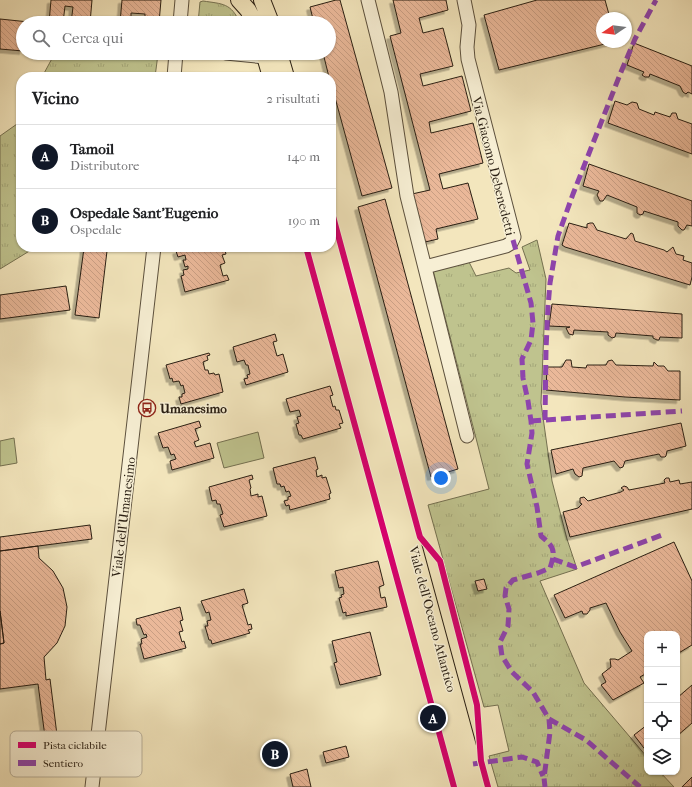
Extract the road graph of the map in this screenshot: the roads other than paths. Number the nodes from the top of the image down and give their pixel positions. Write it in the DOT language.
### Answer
graph roads {
  1 [pos="182,0"];
  2 [pos="239,0"];
  3 [pos="262,0"];
  4 [pos="368,0"];
  5 [pos="464,0"];
  6 [pos="181,16"];
  7 [pos="251,16"];
  8 [pos="268,16"];
  9 [pos="175,60"];
  10 [pos="269,60"];
  11 [pos="273,60"];
  12 [pos="174,72"];
  13 [pos="270,72"];
  14 [pos="282,72"];
  15 [pos="153,252"];
  16 [pos="318,252"];
  17 [pos="333,252"];
  18 [pos="425,267"];
  19 [pos="468,436"];
  20 [pos="98,731"];
  21 [pos="93,777"];
  22 [pos="92,787"];
  23 [pos="463,787"];
  24 [pos="479,787"];
  1 -- 6 [label="street"];
  2 -- 7 [label="main road"];
  3 -- 8 [label="main road"];
  4 -- 18 [label="street"];
  5 -- 18 [label="street, Via Giacomo Debenedetti"];
  9 -- 12 [label="street"];
  10 -- 13 [label="main road"];
  11 -- 14 [label="main road"];
  15 -- 20 [label="street, Viale dell'Umanesimo"];
  16 -- 23 [label="main road, Viale dell'Oceano Atlantico"];
  17 -- 24 [label="main road, Viale dell'Oceano Atlantico"];
  18 -- 19 [label="street"];
  21 -- 22 [label="street, Viale dell'Umanesimo"];
}
